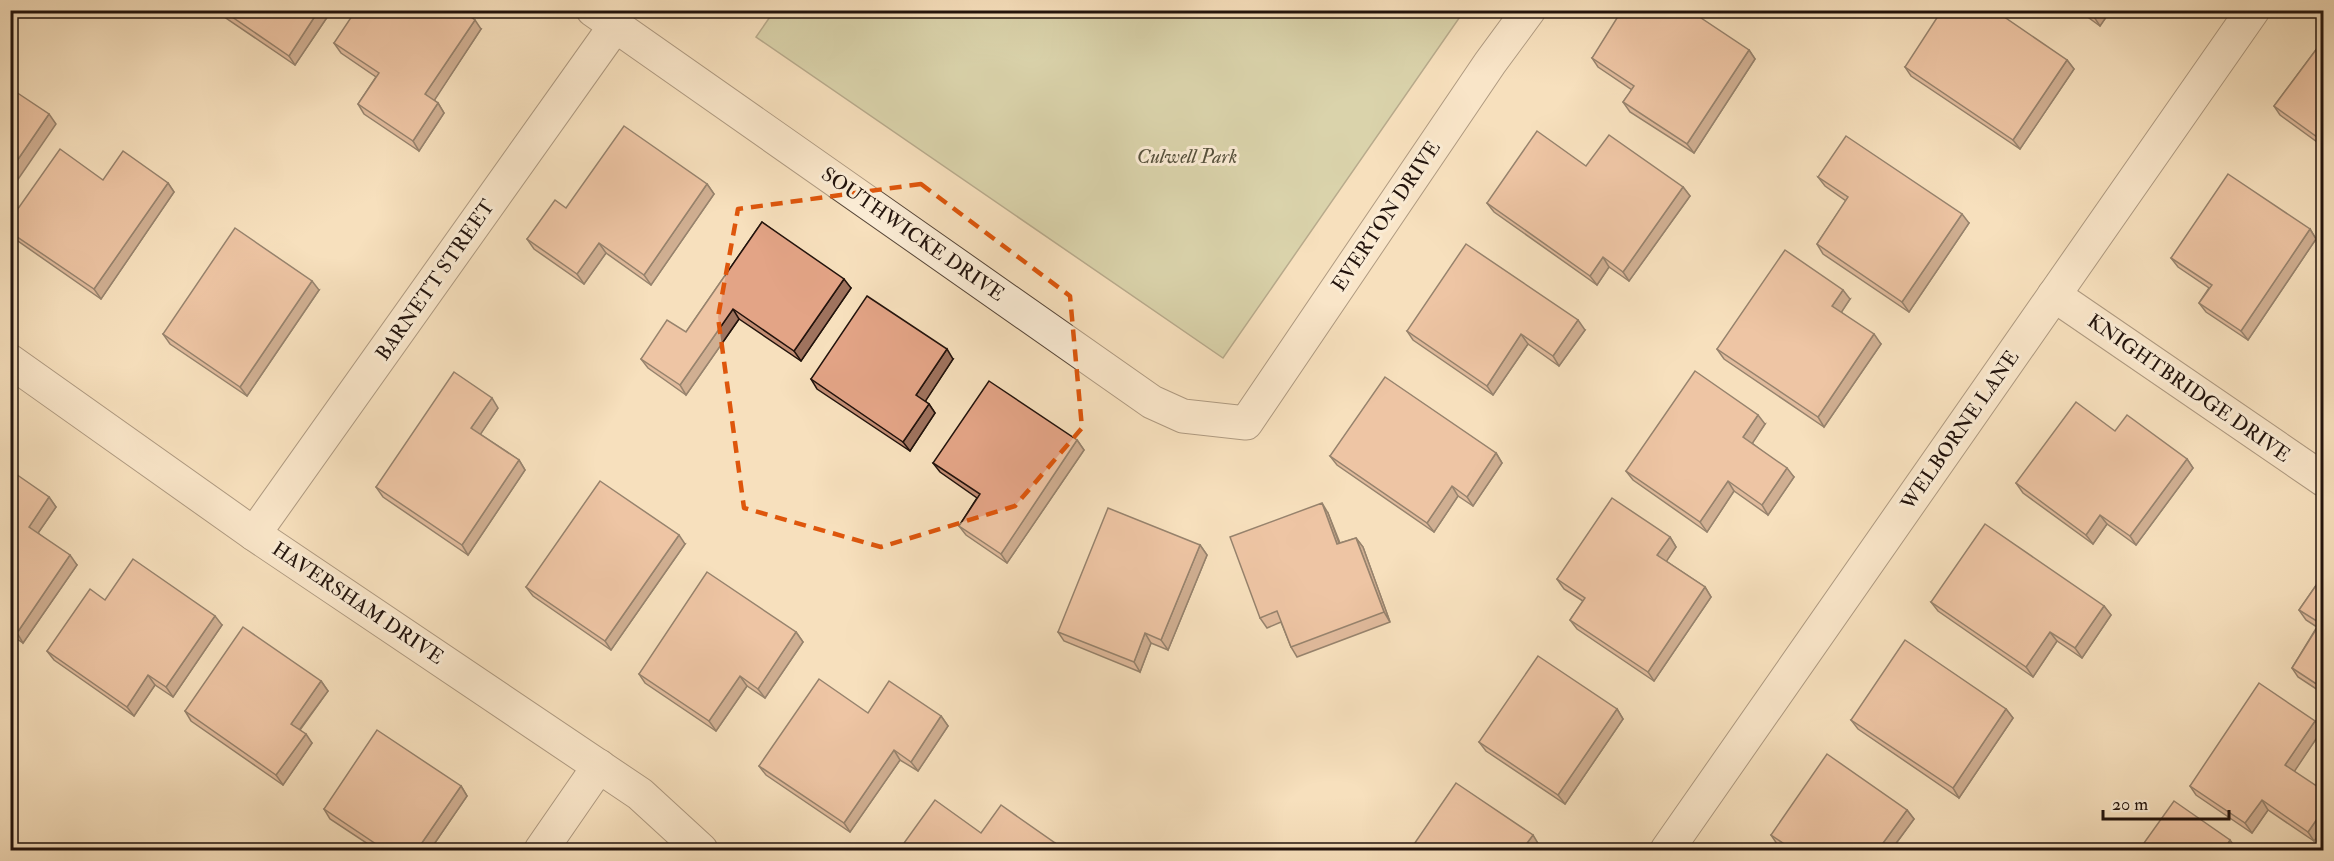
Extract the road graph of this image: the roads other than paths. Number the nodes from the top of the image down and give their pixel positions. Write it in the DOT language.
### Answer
graph roads {
  1 [pos="1529,10"];
  2 [pos="2253,10"];
  3 [pos="604,18"];
  4 [pos="2055,295"];
  5 [pos="10,360"];
  6 [pos="1246,423"];
  7 [pos="2324,480"];
  8 [pos="254,534"];
  9 [pos="599,766"];
  10 [pos="541,850"];
  11 [pos="701,850"];
  12 [pos="1667,850"];
  1 -- 6 [label="street, EVERTON DRIVE"];
  2 -- 4 [label="street, WELBORNE LANE"];
  3 -- 6 [label="street, SOUTHWICKE DRIVE"];
  3 -- 8 [label="street, BARNETT STREET"];
  4 -- 7 [label="street, KNIGHTBRIDGE DRIVE"];
  4 -- 12 [label="street, WELBORNE LANE"];
  5 -- 8 [label="street, HAVERSHAM DRIVE"];
  8 -- 9 [label="street, HAVERSHAM DRIVE"];
  9 -- 10 [label="street"];
  9 -- 11 [label="street, HAVERSHAM DRIVE"];
}
